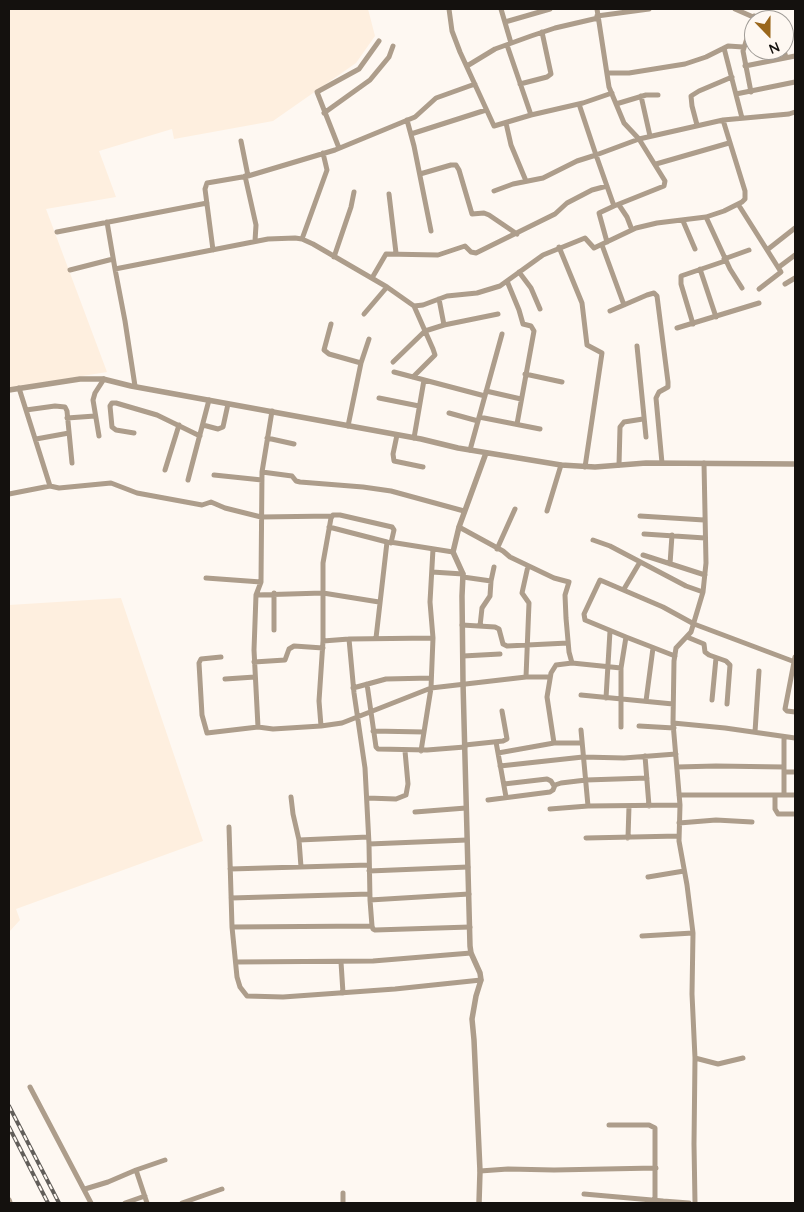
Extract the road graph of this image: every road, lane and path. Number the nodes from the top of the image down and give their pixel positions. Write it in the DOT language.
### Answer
graph roads {
  1 [pos="449,9"];
  2 [pos="501,9"];
  3 [pos="550,9"];
  4 [pos="597,9"];
  5 [pos="650,9"];
  6 [pos="598,17"];
  7 [pos="505,22"];
  8 [pos="542,32"];
  9 [pos="378,41"];
  10 [pos="509,44"];
  11 [pos="393,46"];
  12 [pos="743,47"];
  13 [pos="724,48"];
  14 [pos="776,60"];
  15 [pos="467,66"];
  16 [pos="745,66"];
  17 [pos="607,73"];
  18 [pos="732,77"];
  19 [pos="795,82"];
  20 [pos="475,84"];
  21 [pos="520,84"];
  22 [pos="751,92"];
  23 [pos="612,93"];
  24 [pos="736,94"];
  25 [pos="641,96"];
  26 [pos="658,96"];
  27 [pos="579,104"];
  28 [pos="616,104"];
  29 [pos="486,110"];
  30 [pos="795,112"];
  31 [pos="324,113"];
  32 [pos="531,115"];
  33 [pos="742,118"];
  34 [pos="407,120"];
  35 [pos="723,120"];
  36 [pos="506,123"];
  37 [pos="697,125"];
  38 [pos="411,134"];
  39 [pos="650,136"];
  40 [pos="639,139"];
  41 [pos="241,141"];
  42 [pos="729,143"];
  43 [pos="339,148"];
  44 [pos="323,154"];
  45 [pos="596,155"];
  46 [pos="656,164"];
  47 [pos="420,174"];
  48 [pos="247,176"];
  49 [pos="526,181"];
  50 [pos="606,186"];
  51 [pos="494,191"];
  52 [pos="354,192"];
  53 [pos="389,194"];
  54 [pos="207,203"];
  55 [pos="738,204"];
  56 [pos="616,206"];
  57 [pos="706,217"];
  58 [pos="683,221"];
  59 [pos="107,222"];
  60 [pos="795,228"];
  61 [pos="632,230"];
  62 [pos="430,231"];
  63 [pos="57,232"];
  64 [pos="517,234"];
  65 [pos="302,239"];
  66 [pos="255,241"];
  67 [pos="604,244"];
  68 [pos="559,247"];
  69 [pos="695,248"];
  70 [pos="213,250"];
  71 [pos="749,250"];
  72 [pos="767,250"];
  73 [pos="396,253"];
  74 [pos="795,255"];
  75 [pos="334,257"];
  76 [pos="113,259"];
  77 [pos="725,260"];
  78 [pos="779,267"];
  79 [pos="115,269"];
  80 [pos="700,269"];
  81 [pos="70,270"];
  82 [pos="519,272"];
  83 [pos="372,278"];
  84 [pos="795,278"];
  85 [pos="507,281"];
  86 [pos="785,284"];
  87 [pos="387,287"];
  88 [pos="742,288"];
  89 [pos="759,288"];
  90 [pos="439,299"];
  91 [pos="759,303"];
  92 [pos="624,305"];
  93 [pos="414,306"];
  94 [pos="540,309"];
  95 [pos="610,311"];
  96 [pos="364,314"];
  97 [pos="498,314"];
  98 [pos="716,317"];
  99 [pos="331,324"];
  100 [pos="694,324"];
  101 [pos="444,325"];
  102 [pos="678,328"];
  103 [pos="425,331"];
  104 [pos="502,334"];
  105 [pos="369,339"];
  106 [pos="637,346"];
  107 [pos="393,362"];
  108 [pos="361,363"];
  109 [pos="394,372"];
  110 [pos="526,374"];
  111 [pos="413,377"];
  112 [pos="104,379"];
  113 [pos="424,380"];
  114 [pos="562,382"];
  115 [pos="135,386"];
  116 [pos="19,388"];
  117 [pos="9,390"];
  118 [pos="486,393"];
  119 [pos="379,398"];
  120 [pos="521,398"];
  121 [pos="209,400"];
  122 [pos="228,404"];
  123 [pos="419,406"];
  124 [pos="26,410"];
  125 [pos="272,411"];
  126 [pos="449,413"];
  127 [pos="95,416"];
  128 [pos="67,418"];
  129 [pos="479,419"];
  130 [pos="644,419"];
  131 [pos="516,424"];
  132 [pos="179,425"];
  133 [pos="203,425"];
  134 [pos="348,426"];
  135 [pos="540,428"];
  136 [pos="69,433"];
  137 [pos="134,433"];
  138 [pos="397,435"];
  139 [pos="99,436"];
  140 [pos="200,436"];
  141 [pos="646,437"];
  142 [pos="267,438"];
  143 [pos="414,438"];
  144 [pos="36,439"];
  145 [pos="294,444"];
  146 [pos="470,450"];
  147 [pos="486,453"];
  148 [pos="72,463"];
  149 [pos="662,463"];
  150 [pos="704,463"];
  151 [pos="795,464"];
  152 [pos="561,465"];
  153 [pos="618,465"];
  154 [pos="422,467"];
  155 [pos="585,467"];
  156 [pos="165,470"];
  157 [pos="262,472"];
  158 [pos="214,475"];
  159 [pos="188,480"];
  160 [pos="262,480"];
  161 [pos="50,486"];
  162 [pos="9,494"];
  163 [pos="516,509"];
  164 [pos="464,511"];
  165 [pos="547,512"];
  166 [pos="332,516"];
  167 [pos="640,516"];
  168 [pos="261,517"];
  169 [pos="704,520"];
  170 [pos="329,527"];
  171 [pos="459,527"];
  172 [pos="644,534"];
  173 [pos="672,535"];
  174 [pos="705,538"];
  175 [pos="593,540"];
  176 [pos="389,542"];
  177 [pos="433,549"];
  178 [pos="497,549"];
  179 [pos="453,552"];
  180 [pos="643,556"];
  181 [pos="640,562"];
  182 [pos="670,564"];
  183 [pos="528,566"];
  184 [pos="494,567"];
  185 [pos="432,572"];
  186 [pos="463,575"];
  187 [pos="704,575"];
  188 [pos="206,578"];
  189 [pos="490,581"];
  190 [pos="261,582"];
  191 [pos="624,590"];
  192 [pos="703,592"];
  193 [pos="274,593"];
  194 [pos="323,593"];
  195 [pos="256,595"];
  196 [pos="380,602"];
  197 [pos="694,624"];
  198 [pos="462,625"];
  199 [pos="480,626"];
  200 [pos="274,630"];
  201 [pos="610,631"];
  202 [pos="626,637"];
  203 [pos="687,637"];
  204 [pos="376,638"];
  205 [pos="433,638"];
  206 [pos="349,639"];
  207 [pos="323,641"];
  208 [pos="568,643"];
  209 [pos="527,645"];
  210 [pos="323,648"];
  211 [pos="653,648"];
  212 [pos="500,654"];
  213 [pos="463,656"];
  214 [pos="675,656"];
  215 [pos="221,657"];
  216 [pos="716,658"];
  217 [pos="795,660"];
  218 [pos="254,662"];
  219 [pos="572,663"];
  220 [pos="608,667"];
  221 [pos="621,668"];
  222 [pos="759,671"];
  223 [pos="255,677"];
  224 [pos="526,677"];
  225 [pos="550,677"];
  226 [pos="432,678"];
  227 [pos="224,679"];
  228 [pos="463,683"];
  229 [pos="367,684"];
  230 [pos="789,687"];
  231 [pos="353,688"];
  232 [pos="431,688"];
  233 [pos="795,688"];
  234 [pos="581,695"];
  235 [pos="606,698"];
  236 [pos="621,699"];
  237 [pos="712,700"];
  238 [pos="646,701"];
  239 [pos="673,704"];
  240 [pos="727,704"];
  241 [pos="372,711"];
  242 [pos="502,712"];
  243 [pos="795,712"];
  244 [pos="357,717"];
  245 [pos="673,725"];
  246 [pos="321,726"];
  247 [pos="638,726"];
  248 [pos="258,727"];
  249 [pos="621,727"];
  250 [pos="581,730"];
  251 [pos="374,731"];
  252 [pos="424,732"];
  253 [pos="755,732"];
  254 [pos="784,737"];
  255 [pos="795,738"];
  256 [pos="496,742"];
  257 [pos="582,742"];
  258 [pos="554,744"];
  259 [pos="465,746"];
  260 [pos="405,751"];
  261 [pos="421,751"];
  262 [pos="498,753"];
  263 [pos="676,754"];
  264 [pos="645,756"];
  265 [pos="584,757"];
  266 [pos="500,766"];
  267 [pos="677,768"];
  268 [pos="784,770"];
  269 [pos="795,772"];
  270 [pos="647,778"];
  271 [pos="586,780"];
  272 [pos="504,784"];
  273 [pos="554,786"];
  274 [pos="679,795"];
  275 [pos="775,795"];
  276 [pos="784,795"];
  277 [pos="795,795"];
  278 [pos="291,797"];
  279 [pos="506,797"];
  280 [pos="367,798"];
  281 [pos="488,800"];
  282 [pos="680,805"];
  283 [pos="588,806"];
  284 [pos="629,806"];
  285 [pos="649,806"];
  286 [pos="466,808"];
  287 [pos="550,809"];
  288 [pos="415,812"];
  289 [pos="795,814"];
  290 [pos="752,822"];
  291 [pos="679,823"];
  292 [pos="229,827"];
  293 [pos="679,836"];
  294 [pos="368,837"];
  295 [pos="586,838"];
  296 [pos="628,838"];
  297 [pos="300,840"];
  298 [pos="467,840"];
  299 [pos="369,844"];
  300 [pos="301,867"];
  301 [pos="468,867"];
  302 [pos="369,868"];
  303 [pos="230,869"];
  304 [pos="684,871"];
  305 [pos="648,877"];
  306 [pos="469,894"];
  307 [pos="370,897"];
  308 [pos="231,898"];
  309 [pos="372,926"];
  310 [pos="232,927"];
  311 [pos="470,927"];
  312 [pos="693,933"];
  313 [pos="642,936"];
  314 [pos="471,953"];
  315 [pos="236,962"];
  316 [pos="341,962"];
  317 [pos="481,980"];
  318 [pos="344,993"];
  319 [pos="695,1058"];
  320 [pos="743,1058"];
  321 [pos="30,1087"];
  322 [pos="609,1125"];
  323 [pos="165,1160"];
  324 [pos="656,1168"];
  325 [pos="136,1170"];
  326 [pos="480,1172"];
  327 [pos="85,1189"];
  328 [pos="222,1189"];
  329 [pos="343,1193"];
  330 [pos="584,1194"];
  331 [pos="145,1196"];
  332 [pos="9,1200"];
  333 [pos="655,1200"];
  334 [pos="663,1202"];
  335 [pos="10,1203"];
  336 [pos="91,1203"];
  337 [pos="125,1203"];
  338 [pos="147,1203"];
  339 [pos="185,1203"];
  340 [pos="343,1203"];
  341 [pos="479,1203"];
  342 [pos="689,1203"];
  343 [pos="695,1203"];
  1 -- 15 [label="street"];
  2 -- 7 [label="street"];
  3 -- 7 [label="street"];
  4 -- 6 [label="street"];
  5 -- 6 [label="street"];
  6 -- 8 [label="street"];
  6 -- 17 [label="street"];
  7 -- 10 [label="street"];
  8 -- 10 [label="street"];
  8 -- 21 [label="street"];
  9 -- 31 [label="street"];
  10 -- 15 [label="street"];
  10 -- 21 [label="street"];
  11 -- 31 [label="street"];
  12 -- 13 [label="street"];
  12 -- 16 [label="street"];
  13 -- 17 [label="street"];
  13 -- 18 [label="street"];
  14 -- 16 [label="street"];
  15 -- 20 [label="street"];
  16 -- 22 [label="street"];
  17 -- 23 [label="street"];
  18 -- 24 [label="street"];
  18 -- 37 [label="street"];
  19 -- 22 [label="street"];
  20 -- 29 [label="street"];
  20 -- 34 [label="street"];
  21 -- 32 [label="street"];
  22 -- 24 [label="street"];
  23 -- 27 [label="street"];
  23 -- 28 [label="street"];
  24 -- 33 [label="street"];
  25 -- 26 [label="street"];
  25 -- 28 [label="street"];
  25 -- 39 [label="street"];
  27 -- 32 [label="street"];
  27 -- 45 [label="street"];
  28 -- 40 [label="street"];
  29 -- 36 [label="street"];
  29 -- 38 [label="street"];
  30 -- 33 [label="street"];
  31 -- 43 [label="street"];
  32 -- 36 [label="street"];
  33 -- 35 [label="street"];
  34 -- 38 [label="street"];
  34 -- 43 [label="street"];
  35 -- 37 [label="street"];
  35 -- 42 [label="street"];
  36 -- 49 [label="street"];
  37 -- 39 [label="street"];
  38 -- 47 [label="street"];
  39 -- 40 [label="street"];
  40 -- 45 [label="street"];
  40 -- 46 [label="street"];
  41 -- 48 [label="street"];
  42 -- 46 [label="street"];
  42 -- 55 [label="street"];
  43 -- 44 [label="street"];
  44 -- 48 [label="street"];
  44 -- 65 [label="street"];
  45 -- 49 [label="street"];
  45 -- 50 [label="street"];
  46 -- 56 [label="street"];
  47 -- 62 [label="street"];
  47 -- 64 [label="street"];
  48 -- 54 [label="street"];
  48 -- 66 [label="street"];
  49 -- 51 [label="street"];
  50 -- 56 [label="street"];
  50 -- 64 [label="street"];
  52 -- 75 [label="street"];
  53 -- 73 [label="street"];
  54 -- 59 [label="street"];
  54 -- 70 [label="street"];
  55 -- 57 [label="street"];
  55 -- 72 [label="street"];
  56 -- 61 [label="street"];
  56 -- 67 [label="street"];
  57 -- 58 [label="street"];
  57 -- 77 [label="street"];
  58 -- 61 [label="street"];
  58 -- 69 [label="street"];
  59 -- 63 [label="street"];
  59 -- 76 [label="street"];
  60 -- 72 [label="street"];
  61 -- 67 [label="street"];
  64 -- 73 [label="street"];
  65 -- 66 [label="street"];
  65 -- 75 [label="street"];
  66 -- 70 [label="street"];
  67 -- 68 [label="street"];
  67 -- 92 [label="street"];
  68 -- 82 [label="street"];
  68 -- 155 [label="street"];
  70 -- 79 [label="street"];
  71 -- 77 [label="street"];
  72 -- 78 [label="street"];
  73 -- 83 [label="street"];
  74 -- 78 [label="street"];
  75 -- 83 [label="street"];
  76 -- 79 [label="street"];
  76 -- 81 [label="street"];
  77 -- 80 [label="street"];
  77 -- 88 [label="street"];
  78 -- 89 [label="street"];
  79 -- 115 [label="street"];
  80 -- 98 [label="street"];
  80 -- 100 [label="street"];
  82 -- 85 [label="street"];
  82 -- 94 [label="street"];
  83 -- 87 [label="street"];
  84 -- 86 [label="street"];
  85 -- 90 [label="street"];
  85 -- 110 [label="street"];
  87 -- 93 [label="street"];
  87 -- 96 [label="street"];
  90 -- 93 [label="street"];
  90 -- 101 [label="street"];
  91 -- 98 [label="street"];
  92 -- 95 [label="street"];
  92 -- 149 [label="street"];
  93 -- 103 [label="street"];
  97 -- 101 [label="street"];
  98 -- 100 [label="street"];
  99 -- 108 [label="street"];
  100 -- 102 [label="street"];
  101 -- 103 [label="street"];
  103 -- 107 [label="street"];
  103 -- 111 [label="street"];
  104 -- 118 [label="street"];
  105 -- 108 [label="street"];
  106 -- 130 [label="street"];
  108 -- 134 [label="street"];
  109 -- 111 [label="street"];
  110 -- 114 [label="street"];
  110 -- 120 [label="street"];
  111 -- 113 [label="street"];
  112 -- 115 [label="street"];
  112 -- 116 [label="street"];
  112 -- 127 [label="street"];
  113 -- 118 [label="street"];
  113 -- 123 [label="street"];
  115 -- 121 [label="street"];
  116 -- 117 [label="street"];
  116 -- 124 [label="street"];
  118 -- 120 [label="street"];
  118 -- 129 [label="street"];
  119 -- 123 [label="street"];
  120 -- 131 [label="street"];
  121 -- 122 [label="street"];
  121 -- 133 [label="street"];
  122 -- 125 [label="street"];
  122 -- 133 [label="street"];
  123 -- 143 [label="street"];
  124 -- 128 [label="street"];
  124 -- 144 [label="street"];
  125 -- 134 [label="street"];
  125 -- 142 [label="street"];
  126 -- 129 [label="street"];
  127 -- 128 [label="street"];
  127 -- 139 [label="street"];
  128 -- 136 [label="street"];
  129 -- 131 [label="street"];
  129 -- 146 [label="street"];
  130 -- 141 [label="street"];
  130 -- 153 [label="street"];
  131 -- 135 [label="street"];
  132 -- 137 [label="street"];
  132 -- 140 [label="street"];
  132 -- 156 [label="street"];
  133 -- 140 [label="street"];
  134 -- 138 [label="street"];
  136 -- 144 [label="street"];
  136 -- 148 [label="street"];
  138 -- 143 [label="street"];
  138 -- 154 [label="street"];
  140 -- 159 [label="street"];
  142 -- 145 [label="street"];
  142 -- 157 [label="street"];
  143 -- 146 [label="street"];
  144 -- 161 [label="street"];
  146 -- 147 [label="street"];
  147 -- 152 [label="street"];
  147 -- 164 [label="street"];
  149 -- 150 [label="street"];
  149 -- 153 [label="street"];
  150 -- 151 [label="street"];
  150 -- 169 [label="street"];
  152 -- 155 [label="street"];
  152 -- 165 [label="street"];
  153 -- 155 [label="street"];
  157 -- 160 [label="street"];
  157 -- 164 [label="street"];
  158 -- 160 [label="street"];
  160 -- 168 [label="street"];
  161 -- 162 [label="street"];
  161 -- 168 [label="street"];
  163 -- 178 [label="street"];
  164 -- 171 [label="street"];
  166 -- 168 [label="street"];
  166 -- 170 [label="street"];
  166 -- 176 [label="street"];
  167 -- 169 [label="street"];
  168 -- 190 [label="street"];
  169 -- 174 [label="street"];
  170 -- 176 [label="street"];
  170 -- 194 [label="street"];
  171 -- 178 [label="street"];
  171 -- 179 [label="street"];
  172 -- 173 [label="street"];
  173 -- 174 [label="street"];
  173 -- 182 [label="street"];
  174 -- 187 [label="street"];
  175 -- 181 [label="street"];
  176 -- 177 [label="street"];
  176 -- 196 [label="street"];
  177 -- 179 [label="street"];
  177 -- 185 [label="street"];
  178 -- 183 [label="street"];
  179 -- 186 [label="street"];
  180 -- 182 [label="street"];
  181 -- 191 [label="street"];
  181 -- 192 [label="street"];
  182 -- 187 [label="street"];
  183 -- 208 [label="street"];
  183 -- 209 [label="street"];
  184 -- 189 [label="street"];
  185 -- 186 [label="street"];
  185 -- 205 [label="street"];
  186 -- 189 [label="street"];
  186 -- 198 [label="street"];
  187 -- 192 [label="street"];
  188 -- 190 [label="street"];
  189 -- 199 [label="street"];
  190 -- 195 [label="street"];
  191 -- 197 [label="street"];
  191 -- 201 [label="street"];
  192 -- 197 [label="street"];
  193 -- 194 [label="street"];
  193 -- 195 [label="street"];
  193 -- 200 [label="street"];
  194 -- 196 [label="street"];
  194 -- 207 [label="street"];
  195 -- 218 [label="street"];
  196 -- 204 [label="street"];
  197 -- 203 [label="street"];
  197 -- 217 [label="street"];
  198 -- 199 [label="street"];
  198 -- 213 [label="street"];
  199 -- 209 [label="street"];
  201 -- 202 [label="street"];
  201 -- 220 [label="street"];
  202 -- 211 [label="street"];
  202 -- 221 [label="street"];
  203 -- 214 [label="street"];
  203 -- 216 [label="street"];
  204 -- 205 [label="street"];
  204 -- 206 [label="street"];
  205 -- 226 [label="street"];
  206 -- 207 [label="street"];
  206 -- 231 [label="street"];
  207 -- 210 [label="street"];
  208 -- 209 [label="street"];
  208 -- 219 [label="street"];
  209 -- 224 [label="street"];
  210 -- 218 [label="street"];
  210 -- 246 [label="street"];
  211 -- 214 [label="street"];
  211 -- 238 [label="street"];
  212 -- 213 [label="street"];
  213 -- 228 [label="street"];
  214 -- 239 [label="street"];
  215 -- 248 [label="street"];
  216 -- 237 [label="street"];
  216 -- 240 [label="street"];
  217 -- 230 [label="street"];
  218 -- 223 [label="street"];
  219 -- 220 [label="street"];
  219 -- 225 [label="street"];
  220 -- 221 [label="street"];
  220 -- 235 [label="street"];
  221 -- 236 [label="street"];
  222 -- 253 [label="street"];
  223 -- 227 [label="street"];
  223 -- 248 [label="street"];
  224 -- 225 [label="street"];
  224 -- 228 [label="street"];
  225 -- 258 [label="street"];
  226 -- 229 [label="street"];
  226 -- 232 [label="street"];
  228 -- 232 [label="street"];
  228 -- 259 [label="street"];
  229 -- 231 [label="street"];
  229 -- 241 [label="street"];
  230 -- 233 [label="street"];
  230 -- 243 [label="street"];
  231 -- 244 [label="street"];
  232 -- 241 [label="street"];
  232 -- 252 [label="street"];
  234 -- 235 [label="street"];
  235 -- 236 [label="street"];
  236 -- 238 [label="street"];
  236 -- 249 [label="street"];
  238 -- 239 [label="street"];
  239 -- 245 [label="street"];
  241 -- 244 [label="street"];
  241 -- 251 [label="street"];
  242 -- 256 [label="street"];
  244 -- 246 [label="street"];
  244 -- 280 [label="street"];
  245 -- 247 [label="street"];
  245 -- 253 [label="street"];
  245 -- 263 [label="street"];
  246 -- 248 [label="street"];
  250 -- 257 [label="street"];
  251 -- 252 [label="street"];
  251 -- 260 [label="street"];
  252 -- 261 [label="street"];
  253 -- 254 [label="street"];
  254 -- 255 [label="street"];
  254 -- 268 [label="street"];
  256 -- 259 [label="street"];
  256 -- 262 [label="street"];
  257 -- 258 [label="street"];
  257 -- 265 [label="street"];
  258 -- 262 [label="street"];
  259 -- 261 [label="street"];
  259 -- 286 [label="street"];
  260 -- 261 [label="street"];
  260 -- 280 [label="street"];
  262 -- 266 [label="street"];
  263 -- 264 [label="street"];
  263 -- 267 [label="street"];
  264 -- 265 [label="street"];
  264 -- 270 [label="street"];
  265 -- 266 [label="street"];
  265 -- 271 [label="street"];
  266 -- 272 [label="street"];
  267 -- 268 [label="street"];
  267 -- 274 [label="street"];
  268 -- 269 [label="street"];
  268 -- 276 [label="street"];
  270 -- 271 [label="street"];
  270 -- 285 [label="street"];
  271 -- 273 [label="street"];
  271 -- 283 [label="street"];
  272 -- 273 [label="street"];
  272 -- 279 [label="street"];
  273 -- 279 [label="street"];
  274 -- 275 [label="street"];
  274 -- 282 [label="street"];
  275 -- 276 [label="street"];
  275 -- 289 [label="street"];
  276 -- 277 [label="street"];
  278 -- 297 [label="street"];
  279 -- 281 [label="street"];
  280 -- 294 [label="street"];
  282 -- 285 [label="street"];
  282 -- 291 [label="street"];
  283 -- 284 [label="street"];
  283 -- 287 [label="street"];
  284 -- 285 [label="street"];
  284 -- 296 [label="street"];
  286 -- 288 [label="street"];
  286 -- 298 [label="street"];
  290 -- 291 [label="street"];
  291 -- 293 [label="street"];
  292 -- 303 [label="street"];
  293 -- 296 [label="street"];
  293 -- 304 [label="street"];
  294 -- 297 [label="street"];
  294 -- 299 [label="street"];
  295 -- 296 [label="street"];
  297 -- 300 [label="street"];
  298 -- 299 [label="street"];
  298 -- 301 [label="street"];
  299 -- 302 [label="street"];
  300 -- 302 [label="street"];
  300 -- 303 [label="street"];
  301 -- 302 [label="street"];
  301 -- 306 [label="street"];
  302 -- 307 [label="street"];
  303 -- 308 [label="street"];
  304 -- 305 [label="street"];
  304 -- 312 [label="street"];
  306 -- 307 [label="street"];
  306 -- 311 [label="street"];
  307 -- 308 [label="street"];
  307 -- 309 [label="street"];
  308 -- 310 [label="street"];
  309 -- 310 [label="street"];
  309 -- 311 [label="street"];
  310 -- 315 [label="street"];
  311 -- 314 [label="street"];
  312 -- 313 [label="street"];
  312 -- 319 [label="street"];
  314 -- 316 [label="street"];
  314 -- 317 [label="street"];
  315 -- 316 [label="street"];
  315 -- 318 [label="street"];
  316 -- 318 [label="street"];
  317 -- 318 [label="street"];
  317 -- 326 [label="street"];
  319 -- 320 [label="street"];
  319 -- 343 [label="street"];
  321 -- 327 [label="street"];
  322 -- 324 [label="street"];
  323 -- 325 [label="street"];
  324 -- 326 [label="street"];
  324 -- 333 [label="street"];
  325 -- 327 [label="street"];
  325 -- 331 [label="street"];
  326 -- 341 [label="street"];
  327 -- 336 [label="street"];
  328 -- 339 [label="street"];
  329 -- 340 [label="street"];
  330 -- 333 [label="street"];
  331 -- 337 [label="street"];
  331 -- 338 [label="street"];
  332 -- 335 [label="street"];
  333 -- 334 [label="street"];
  334 -- 342 [label="street"];
}
